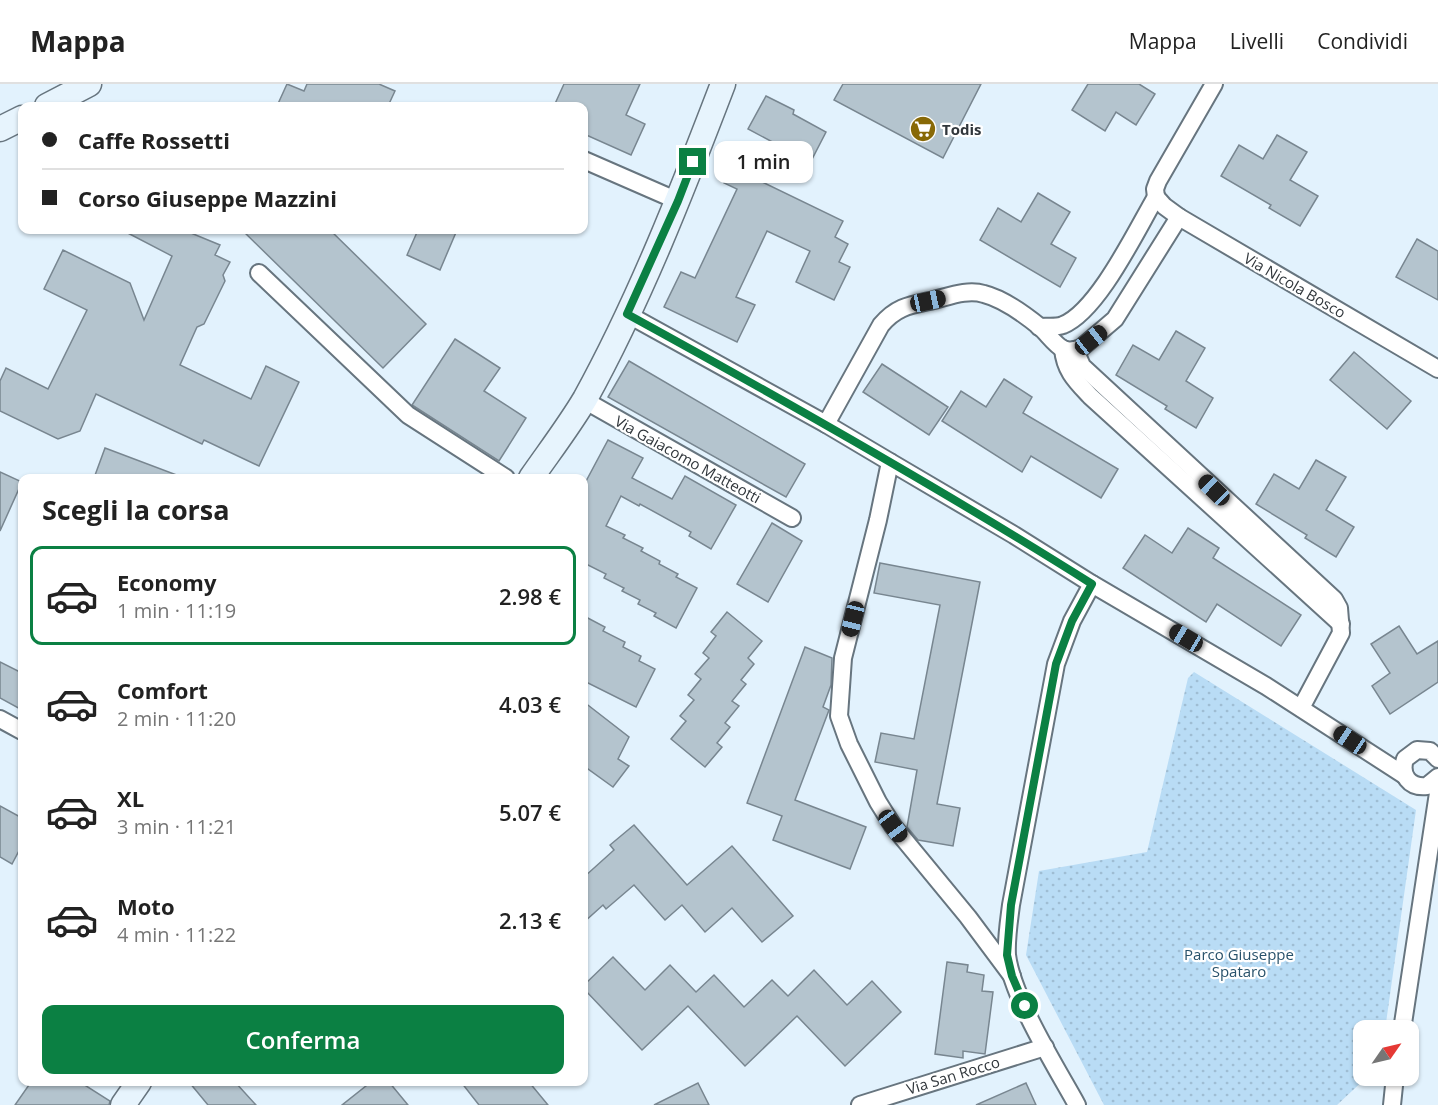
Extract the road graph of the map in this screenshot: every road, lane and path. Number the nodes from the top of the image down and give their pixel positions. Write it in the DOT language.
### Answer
graph roads {
  1 [pos="89,84"];
  2 [pos="723,84"];
  3 [pos="1214,84"];
  4 [pos="55,102"];
  5 [pos="18,120"];
  6 [pos="0,129"];
  7 [pos="588,162"];
  8 [pos="1156,197"];
  9 [pos="678,201"];
  10 [pos="1179,217"];
  11 [pos="259,273"];
  12 [pos="627,314"];
  13 [pos="1040,327"];
  14 [pos="1069,350"];
  15 [pos="1438,369"];
  16 [pos="584,400"];
  17 [pos="826,423"];
  18 [pos="891,462"];
  19 [pos="500,474"];
  20 [pos="534,474"];
  21 [pos="792,518"];
  22 [pos="1092,584"];
  23 [pos="1301,708"];
  24 [pos="0,719"];
  25 [pos="18,729"];
  26 [pos="1438,738"];
  27 [pos="1415,752"];
  28 [pos="1376,757"];
  29 [pos="1438,759"];
  30 [pos="1404,775"];
  31 [pos="1438,777"];
  32 [pos="1421,787"];
  33 [pos="1438,793"];
  34 [pos="1436,816"];
  35 [pos="1012,976"];
  36 [pos="1404,1020"];
  37 [pos="1045,1047"];
  38 [pos="136,1086"];
  39 [pos="1392,1099"];
  40 [pos="123,1105"];
  41 [pos="860,1105"];
  42 [pos="1077,1105"];
  43 [pos="1379,1105"];
  1 -- 4 [label="main road"];
  2 -- 9 [label="main road"];
  3 -- 8 [label="street"];
  5 -- 6 [label="main road"];
  7 -- 9 [label="street"];
  8 -- 10 [label="street, Via Nicola Bosco"];
  8 -- 13 [label="street"];
  9 -- 12 [label="main road"];
  10 -- 14 [label="street"];
  10 -- 15 [label="street, Via Nicola Bosco"];
  11 -- 19 [label="street"];
  12 -- 16 [label="main road"];
  12 -- 17 [label="street"];
  13 -- 14 [label="street"];
  13 -- 17 [label="street"];
  14 -- 23 [label="street"];
  16 -- 20 [label="main road"];
  16 -- 21 [label="street, Via Gaiacomo Matteotti"];
  17 -- 18 [label="street"];
  18 -- 22 [label="street"];
  18 -- 35 [label="street"];
  22 -- 23 [label="street"];
  22 -- 35 [label="street"];
  23 -- 28 [label="street"];
  24 -- 25 [label="street"];
  26 -- 27 [label="street"];
  27 -- 28 [label="street"];
  27 -- 29 [label="street"];
  27 -- 30 [label="street"];
  28 -- 30 [label="street"];
  30 -- 32 [label="street"];
  31 -- 32 [label="street"];
  32 -- 34 [label="street"];
  33 -- 34 [label="street"];
  34 -- 36 [label="street"];
  35 -- 37 [label="street"];
  37 -- 41 [label="street, Via San Rocco"];
  37 -- 42 [label="street"];
  38 -- 40 [label="main road"];
  39 -- 43 [label="street"];
}
